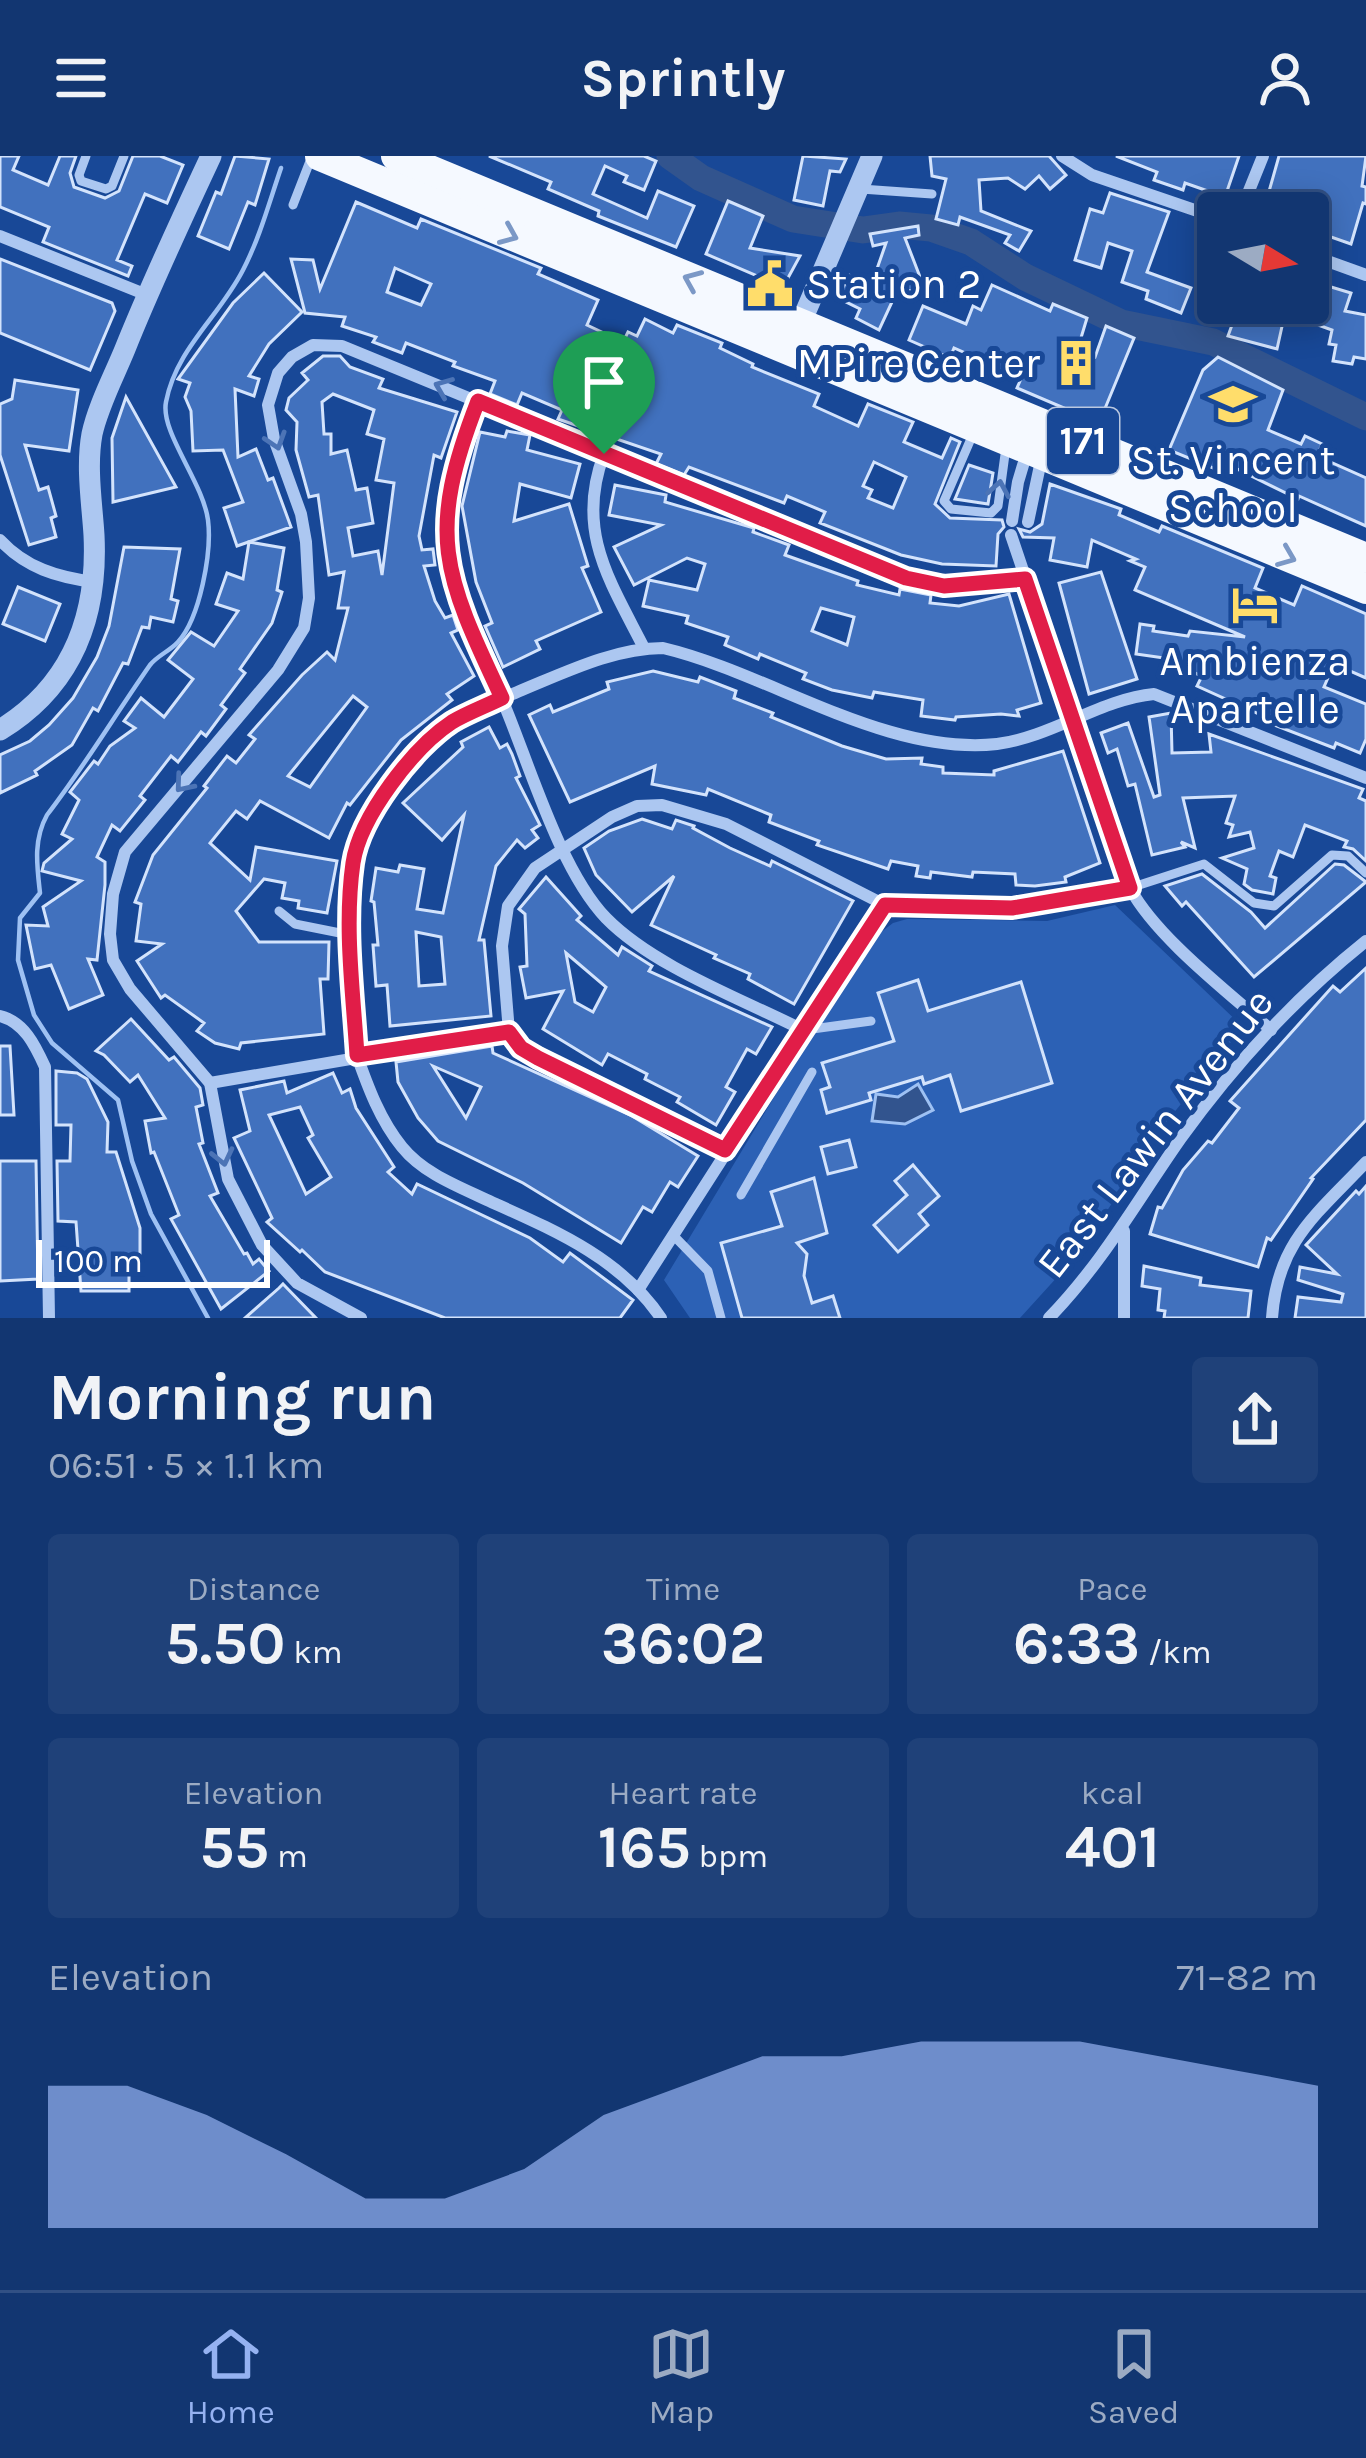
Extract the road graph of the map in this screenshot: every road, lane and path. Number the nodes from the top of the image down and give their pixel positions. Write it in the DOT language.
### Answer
graph roads {
  1 [pos="86,156"];
  2 [pos="124,156"];
  3 [pos="211,156"];
  4 [pos="316,156"];
  5 [pos="872,156"];
  6 [pos="1062,156"];
  7 [pos="1263,156"];
  8 [pos="406,166"];
  9 [pos="861,190"];
  10 [pos="1248,192"];
  11 [pos="932,194"];
  12 [pos="293,205"];
  13 [pos="1197,211"];
  14 [pos="0,236"];
  15 [pos="1329,262"];
  16 [pos="1366,275"];
  17 [pos="147,295"];
  18 [pos="795,339"];
  19 [pos="478,401"];
  20 [pos="974,429"];
  21 [pos="1031,444"];
  22 [pos="604,454"];
  23 [pos="1238,521"];
  24 [pos="0,540"];
  25 [pos="1018,553"];
  26 [pos="1366,558"];
  27 [pos="1025,579"];
  28 [pos="94,582"];
  29 [pos="1366,589"];
  30 [pos="644,648"];
  31 [pos="502,698"];
  32 [pos="1075,722"];
  33 [pos="0,730"];
  34 [pos="1366,778"];
  35 [pos="564,850"];
  36 [pos="1366,873"];
  37 [pos="1130,888"];
  38 [pos="885,905"];
  39 [pos="279,910"];
  40 [pos="350,935"];
  41 [pos="1366,941"];
  42 [pos="0,1016"];
  43 [pos="871,1021"];
  44 [pos="803,1030"];
  45 [pos="1271,1030"];
  46 [pos="509,1032"];
  47 [pos="357,1055"];
  48 [pos="812,1072"];
  49 [pos="210,1083"];
  50 [pos="725,1150"];
  51 [pos="1366,1162"];
  52 [pos="741,1195"];
  53 [pos="1124,1229"];
  54 [pos="673,1234"];
  55 [pos="638,1290"];
  56 [pos="49,1318"];
  57 [pos="361,1318"];
  58 [pos="661,1318"];
  59 [pos="721,1318"];
  60 [pos="1048,1318"];
  61 [pos="1124,1318"];
  62 [pos="1272,1318"];
  1 -- 2 [label="lane"];
  3 -- 17 [label="street"];
  4 -- 8 [label="main road, 171"];
  4 -- 12 [label="lane"];
  5 -- 9 [label="street"];
  6 -- 13 [label="street"];
  7 -- 10 [label="street"];
  8 -- 18 [label="main road, 171"];
  9 -- 11 [label="lane"];
  9 -- 18 [label="street"];
  14 -- 17 [label="street"];
  15 -- 16 [label="street"];
  17 -- 28 [label="street"];
  18 -- 20 [label="main road, 171"];
  18 -- 21 [label="main road, 171"];
  19 -- 22 [label="street"];
  19 -- 31 [label="street"];
  19 -- 49 [label="street, one-way"];
  20 -- 21 [label="main road, 171"];
  20 -- 21 [label="lane, one-way"];
  21 -- 23 [label="main road, 171"];
  21 -- 25 [label="street"];
  21 -- 25 [label="street"];
  22 -- 27 [label="street"];
  22 -- 30 [label="street"];
  23 -- 26 [label="main road, 171"];
  23 -- 29 [label="main road, 171, one-way"];
  24 -- 28 [label="street"];
  25 -- 27 [label="street"];
  27 -- 32 [label="street"];
  28 -- 33 [label="street"];
  30 -- 31 [label="street"];
  30 -- 32 [label="street"];
  31 -- 35 [label="street"];
  31 -- 40 [label="street"];
  32 -- 34 [label="street"];
  32 -- 37 [label="street"];
  35 -- 38 [label="street"];
  35 -- 44 [label="street"];
  35 -- 46 [label="street"];
  36 -- 37 [label="lane"];
  37 -- 38 [label="street"];
  37 -- 45 [label="street"];
  38 -- 44 [label="street"];
  39 -- 40 [label="lane"];
  40 -- 47 [label="street"];
  41 -- 45 [label="street, East Lawin Avenue"];
  42 -- 56 [label="street"];
  43 -- 44 [label="lane"];
  44 -- 50 [label="street"];
  45 -- 53 [label="street, East Lawin Avenue"];
  46 -- 47 [label="street"];
  46 -- 50 [label="street"];
  47 -- 49 [label="street"];
  47 -- 55 [label="street"];
  48 -- 52 [label="lane"];
  49 -- 57 [label="street, one-way"];
  50 -- 54 [label="street"];
  51 -- 62 [label="street"];
  53 -- 60 [label="street, East Lawin Avenue"];
  53 -- 61 [label="street"];
  54 -- 55 [label="street"];
  54 -- 59 [label="lane"];
  55 -- 58 [label="street"];
}
